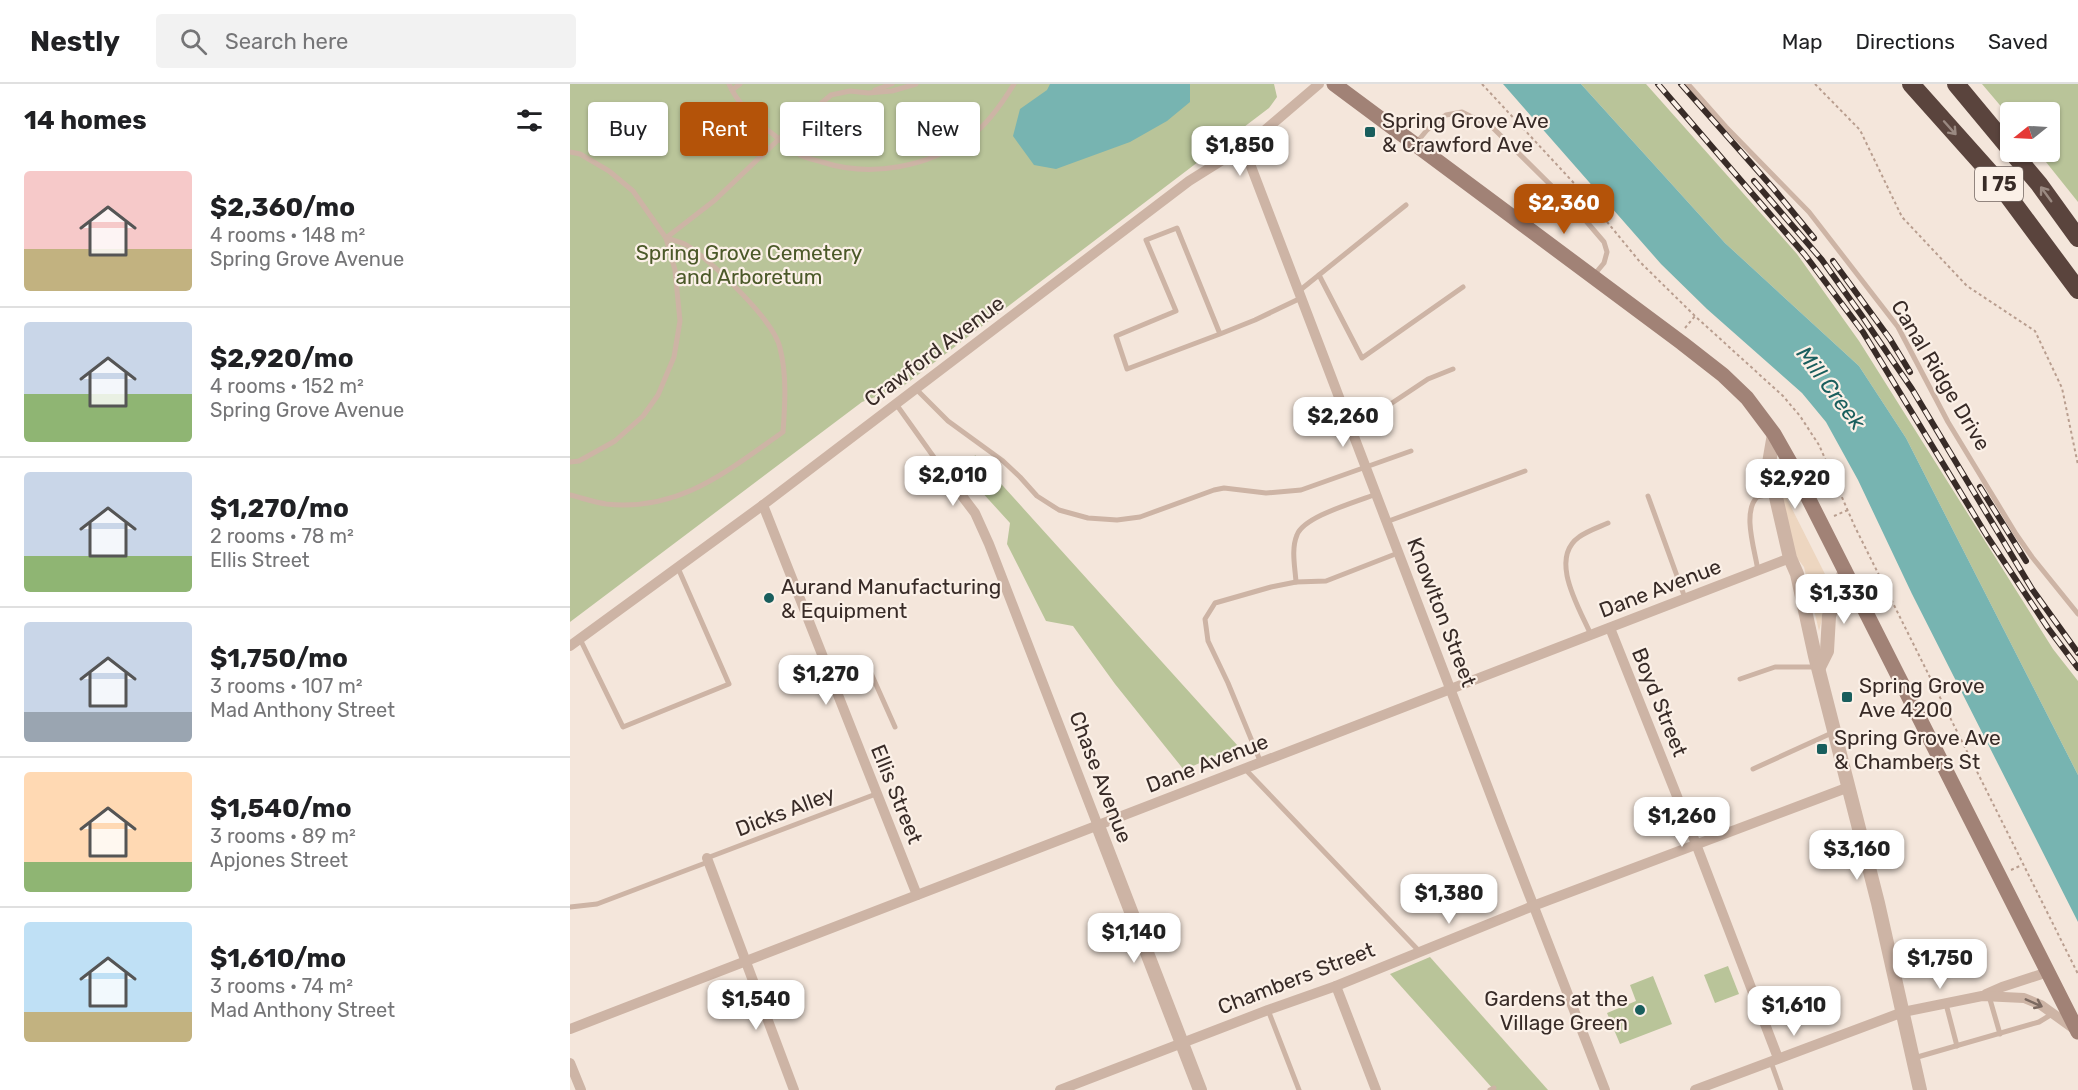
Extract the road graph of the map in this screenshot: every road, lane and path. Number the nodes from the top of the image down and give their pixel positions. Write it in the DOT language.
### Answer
graph roads {
  1 [pos="740,84"];
  2 [pos="892,84"];
  3 [pos="916,84"];
  4 [pos="1014,84"];
  5 [pos="1320,84"];
  6 [pos="1334,84"];
  7 [pos="1688,84"];
  8 [pos="1815,84"];
  9 [pos="1911,84"];
  10 [pos="1956,84"];
  11 [pos="730,87"];
  12 [pos="868,93"];
  13 [pos="2000,137"];
  14 [pos="779,139"];
  15 [pos="1415,144"];
  16 [pos="1244,148"];
  17 [pos="570,152"];
  18 [pos="2021,162"];
  19 [pos="1406,205"];
  20 [pos="666,238"];
  21 [pos="2078,238"];
  22 [pos="1319,275"];
  23 [pos="1593,277"];
  24 [pos="1463,287"];
  25 [pos="2078,290"];
  26 [pos="1300,294"];
  27 [pos="1220,334"];
  28 [pos="1453,369"];
  29 [pos="916,389"];
  30 [pos="896,404"];
  31 [pos="1348,421"];
  32 [pos="1774,434"];
  33 [pos="1411,451"];
  34 [pos="570,462"];
  35 [pos="2078,465"];
  36 [pos="1366,467"];
  37 [pos="1525,471"];
  38 [pos="953,484"];
  39 [pos="1775,492"];
  40 [pos="1376,494"];
  41 [pos="570,495"];
  42 [pos="1648,496"];
  43 [pos="763,505"];
  44 [pos="1386,522"];
  45 [pos="1608,523"];
  46 [pos="1398,553"];
  47 [pos="1790,558"];
  48 [pos="678,567"];
  49 [pos="1845,570"];
  50 [pos="1758,571"];
  51 [pos="1296,582"];
  52 [pos="1686,599"];
  53 [pos="2078,615"];
  54 [pos="1610,628"];
  55 [pos="1592,635"];
  56 [pos="580,639"];
  57 [pos="570,646"];
  58 [pos="1819,667"];
  59 [pos="830,676"];
  60 [pos="1740,679"];
  61 [pos="1451,689"];
  62 [pos="896,727"];
  63 [pos="1835,732"];
  64 [pos="1261,763"];
  65 [pos="1245,769"];
  66 [pos="1753,769"];
  67 [pos="1849,787"];
  68 [pos="876,794"];
  69 [pos="1098,826"];
  70 [pos="1696,844"];
  71 [pos="707,860"];
  72 [pos="917,896"];
  73 [pos="1533,906"];
  74 [pos="570,907"];
  75 [pos="1419,952"];
  76 [pos="746,962"];
  77 [pos="2048,972"];
  78 [pos="1336,986"];
  79 [pos="1986,996"];
  80 [pos="1946,1004"];
  81 [pos="1268,1010"];
  82 [pos="1903,1012"];
  83 [pos="2052,1014"];
  84 [pos="570,1029"];
  85 [pos="2078,1032"];
  86 [pos="2000,1034"];
  87 [pos="1182,1043"];
  88 [pos="1957,1046"];
  89 [pos="1913,1058"];
  90 [pos="1774,1060"];
  91 [pos="570,1063"];
  92 [pos="581,1090"];
  93 [pos="794,1090"];
  94 [pos="1060,1090"];
  95 [pos="1200,1090"];
  96 [pos="1299,1090"];
  97 [pos="1376,1090"];
  98 [pos="1605,1090"];
  99 [pos="1695,1090"];
  100 [pos="1781,1090"];
  101 [pos="1920,1090"];
  1 -- 11 [label="lane"];
  2 -- 12 [label="lane"];
  3 -- 12 [label="lane"];
  4 -- 14 [label="lane"];
  5 -- 16 [label="street, Crawford Avenue"];
  6 -- 15 [label="main road"];
  7 -- 53 [label="lane, Canal Ridge Drive"];
  8 -- 35 [label="path"];
  9 -- 25 [label="highway, I 75, one-way"];
  10 -- 13 [label="highway, I 75"];
  11 -- 14 [label="lane"];
  12 -- 14 [label="lane"];
  14 -- 20 [label="lane"];
  15 -- 23 [label="main road"];
  15 -- 23 [label="lane"];
  16 -- 26 [label="street, Knowlton Street"];
  16 -- 29 [label="street, Crawford Avenue"];
  17 -- 20 [label="lane"];
  21 -- 18 [label="highway, I 75, one-way"];
  19 -- 22 [label="lane"];
  20 -- 34 [label="lane"];
  20 -- 41 [label="lane"];
  22 -- 24 [label="lane"];
  22 -- 26 [label="lane"];
  23 -- 32 [label="main road"];
  26 -- 27 [label="lane"];
  26 -- 31 [label="street, Knowlton Street"];
  27 -- 27 [label="lane"];
  28 -- 31 [label="lane"];
  29 -- 30 [label="street, Crawford Avenue"];
  29 -- 36 [label="lane"];
  30 -- 38 [label="lane"];
  30 -- 43 [label="street, Crawford Avenue"];
  31 -- 36 [label="street, Knowlton Street"];
  32 -- 39 [label="street"];
  32 -- 49 [label="main road"];
  33 -- 36 [label="lane"];
  36 -- 40 [label="street, Knowlton Street"];
  37 -- 44 [label="lane"];
  38 -- 69 [label="street, Chase Avenue"];
  39 -- 47 [label="street"];
  39 -- 50 [label="lane"];
  40 -- 44 [label="street, Knowlton Street"];
  40 -- 51 [label="lane"];
  42 -- 52 [label="lane"];
  43 -- 48 [label="street, Crawford Avenue"];
  43 -- 59 [label="street, Ellis Street"];
  44 -- 46 [label="street, Knowlton Street"];
  45 -- 55 [label="lane"];
  46 -- 51 [label="lane"];
  46 -- 61 [label="street, Knowlton Street"];
  47 -- 50 [label="street, Dane Avenue"];
  47 -- 58 [label="street"];
  48 -- 56 [label="street, Crawford Avenue"];
  48 -- 56 [label="lane"];
  49 -- 58 [label="street"];
  49 -- 77 [label="main road"];
  50 -- 52 [label="street, Dane Avenue"];
  51 -- 64 [label="lane"];
  52 -- 54 [label="street, Dane Avenue"];
  54 -- 55 [label="street, Dane Avenue"];
  54 -- 70 [label="street, Boyd Street"];
  55 -- 61 [label="street, Dane Avenue"];
  56 -- 57 [label="street, Crawford Avenue"];
  58 -- 60 [label="lane"];
  58 -- 63 [label="street"];
  59 -- 62 [label="lane"];
  59 -- 68 [label="street, Ellis Street"];
  61 -- 64 [label="street, Dane Avenue"];
  61 -- 73 [label="street, Knowlton Street"];
  63 -- 66 [label="lane"];
  63 -- 67 [label="street"];
  64 -- 65 [label="street, Dane Avenue"];
  65 -- 69 [label="street, Dane Avenue"];
  65 -- 75 [label="lane"];
  67 -- 70 [label="street, Chambers Street"];
  67 -- 82 [label="street"];
  68 -- 71 [label="lane, Dicks Alley"];
  68 -- 72 [label="street, Ellis Street"];
  69 -- 72 [label="street, Dane Avenue"];
  69 -- 87 [label="street, Chase Avenue"];
  70 -- 73 [label="street, Chambers Street"];
  70 -- 90 [label="street, Boyd Street"];
  71 -- 74 [label="lane, Dicks Alley"];
  71 -- 76 [label="street"];
  72 -- 76 [label="street, Dane Avenue"];
  73 -- 75 [label="street, Chambers Street"];
  73 -- 98 [label="street, Knowlton Street"];
  75 -- 78 [label="street, Chambers Street"];
  76 -- 84 [label="street, Dane Avenue"];
  76 -- 93 [label="street"];
  77 -- 79 [label="street"];
  77 -- 85 [label="main road"];
  78 -- 81 [label="street, Chambers Street"];
  78 -- 97 [label="street"];
  79 -- 80 [label="street"];
  79 -- 83 [label="street, one-way"];
  79 -- 86 [label="lane"];
  80 -- 82 [label="street"];
  80 -- 88 [label="lane"];
  81 -- 87 [label="street, Chambers Street"];
  81 -- 96 [label="lane"];
  82 -- 89 [label="street"];
  82 -- 90 [label="street"];
  83 -- 85 [label="street"];
  83 -- 86 [label="lane"];
  86 -- 88 [label="lane"];
  87 -- 94 [label="street, Chambers Street"];
  87 -- 95 [label="street, Chase Avenue"];
  88 -- 89 [label="lane"];
  89 -- 101 [label="street"];
  90 -- 99 [label="street"];
  90 -- 100 [label="lane"];
  91 -- 92 [label="street"];
}
